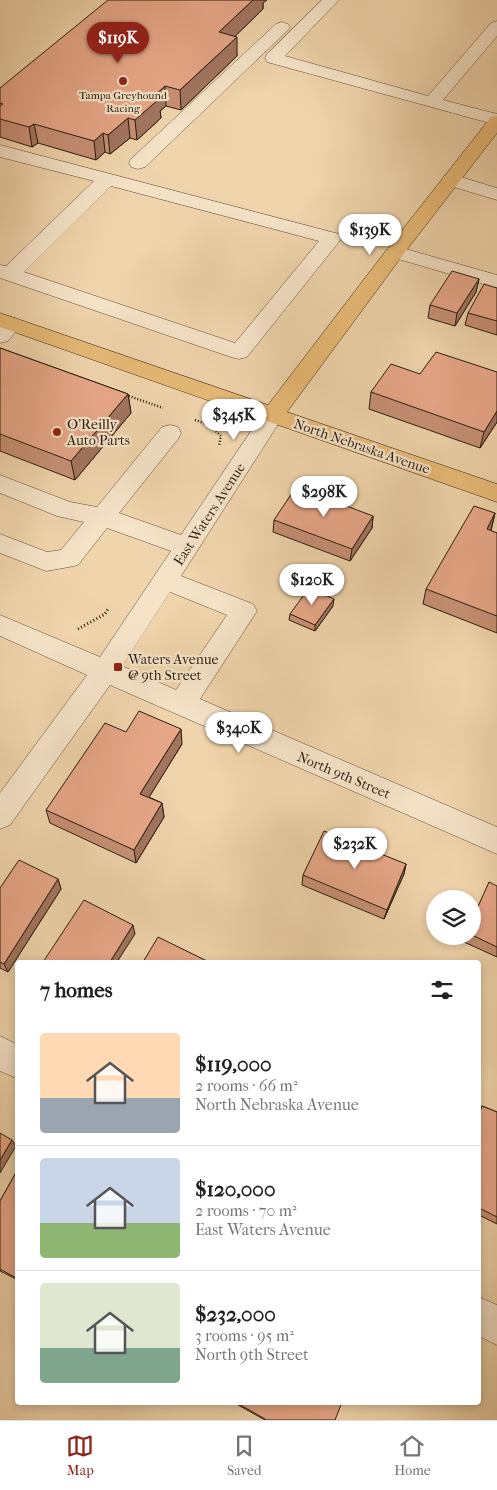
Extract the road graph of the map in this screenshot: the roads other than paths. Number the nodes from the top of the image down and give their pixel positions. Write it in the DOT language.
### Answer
graph roads {
  1 [pos="309,0"];
  2 [pos="331,0"];
  3 [pos="497,26"];
  4 [pos="432,102"];
  5 [pos="497,120"];
  6 [pos="0,151"];
  7 [pos="138,163"];
  8 [pos="107,179"];
  9 [pos="451,180"];
  10 [pos="497,194"];
  11 [pos="395,252"];
  12 [pos="5,272"];
  13 [pos="494,276"];
  14 [pos="4,326"];
  15 [pos="273,415"];
  16 [pos="170,433"];
  17 [pos="0,484"];
  18 [pos="497,493"];
  19 [pos="104,517"];
  20 [pos="0,543"];
  21 [pos="187,547"];
  22 [pos="165,580"];
  23 [pos="0,624"];
  24 [pos="105,671"];
  25 [pos="181,705"];
  26 [pos="0,816"];
  27 [pos="497,841"];
  28 [pos="0,1053"];
  29 [pos="15,1061"];
  30 [pos="481,1317"];
  31 [pos="497,1326"];
  1 -- 7 [label="street"];
  2 -- 4 [label="street"];
  3 -- 4 [label="street"];
  4 -- 5 [label="street"];
  5 -- 9 [label="main road, East Waters Avenue"];
  6 -- 8 [label="street"];
  8 -- 12 [label="street"];
  8 -- 12 [label="street"];
  9 -- 10 [label="street"];
  9 -- 11 [label="main road, East Waters Avenue"];
  11 -- 13 [label="street"];
  11 -- 15 [label="main road, East Waters Avenue"];
  14 -- 15 [label="main road, North Nebraska Avenue"];
  15 -- 18 [label="main road, North Nebraska Avenue"];
  15 -- 21 [label="street, East Waters Avenue"];
  16 -- 19 [label="street"];
  17 -- 19 [label="street"];
  19 -- 20 [label="street"];
  19 -- 21 [label="street"];
  21 -- 22 [label="street, East Waters Avenue"];
  22 -- 24 [label="street, East Waters Avenue"];
  22 -- 25 [label="street"];
  23 -- 24 [label="street, North 9th Street"];
  24 -- 25 [label="street, North 9th Street"];
  24 -- 26 [label="street, East Waters Avenue"];
  25 -- 27 [label="street, North 9th Street"];
  28 -- 29 [label="street"];
  30 -- 31 [label="street"];
}
